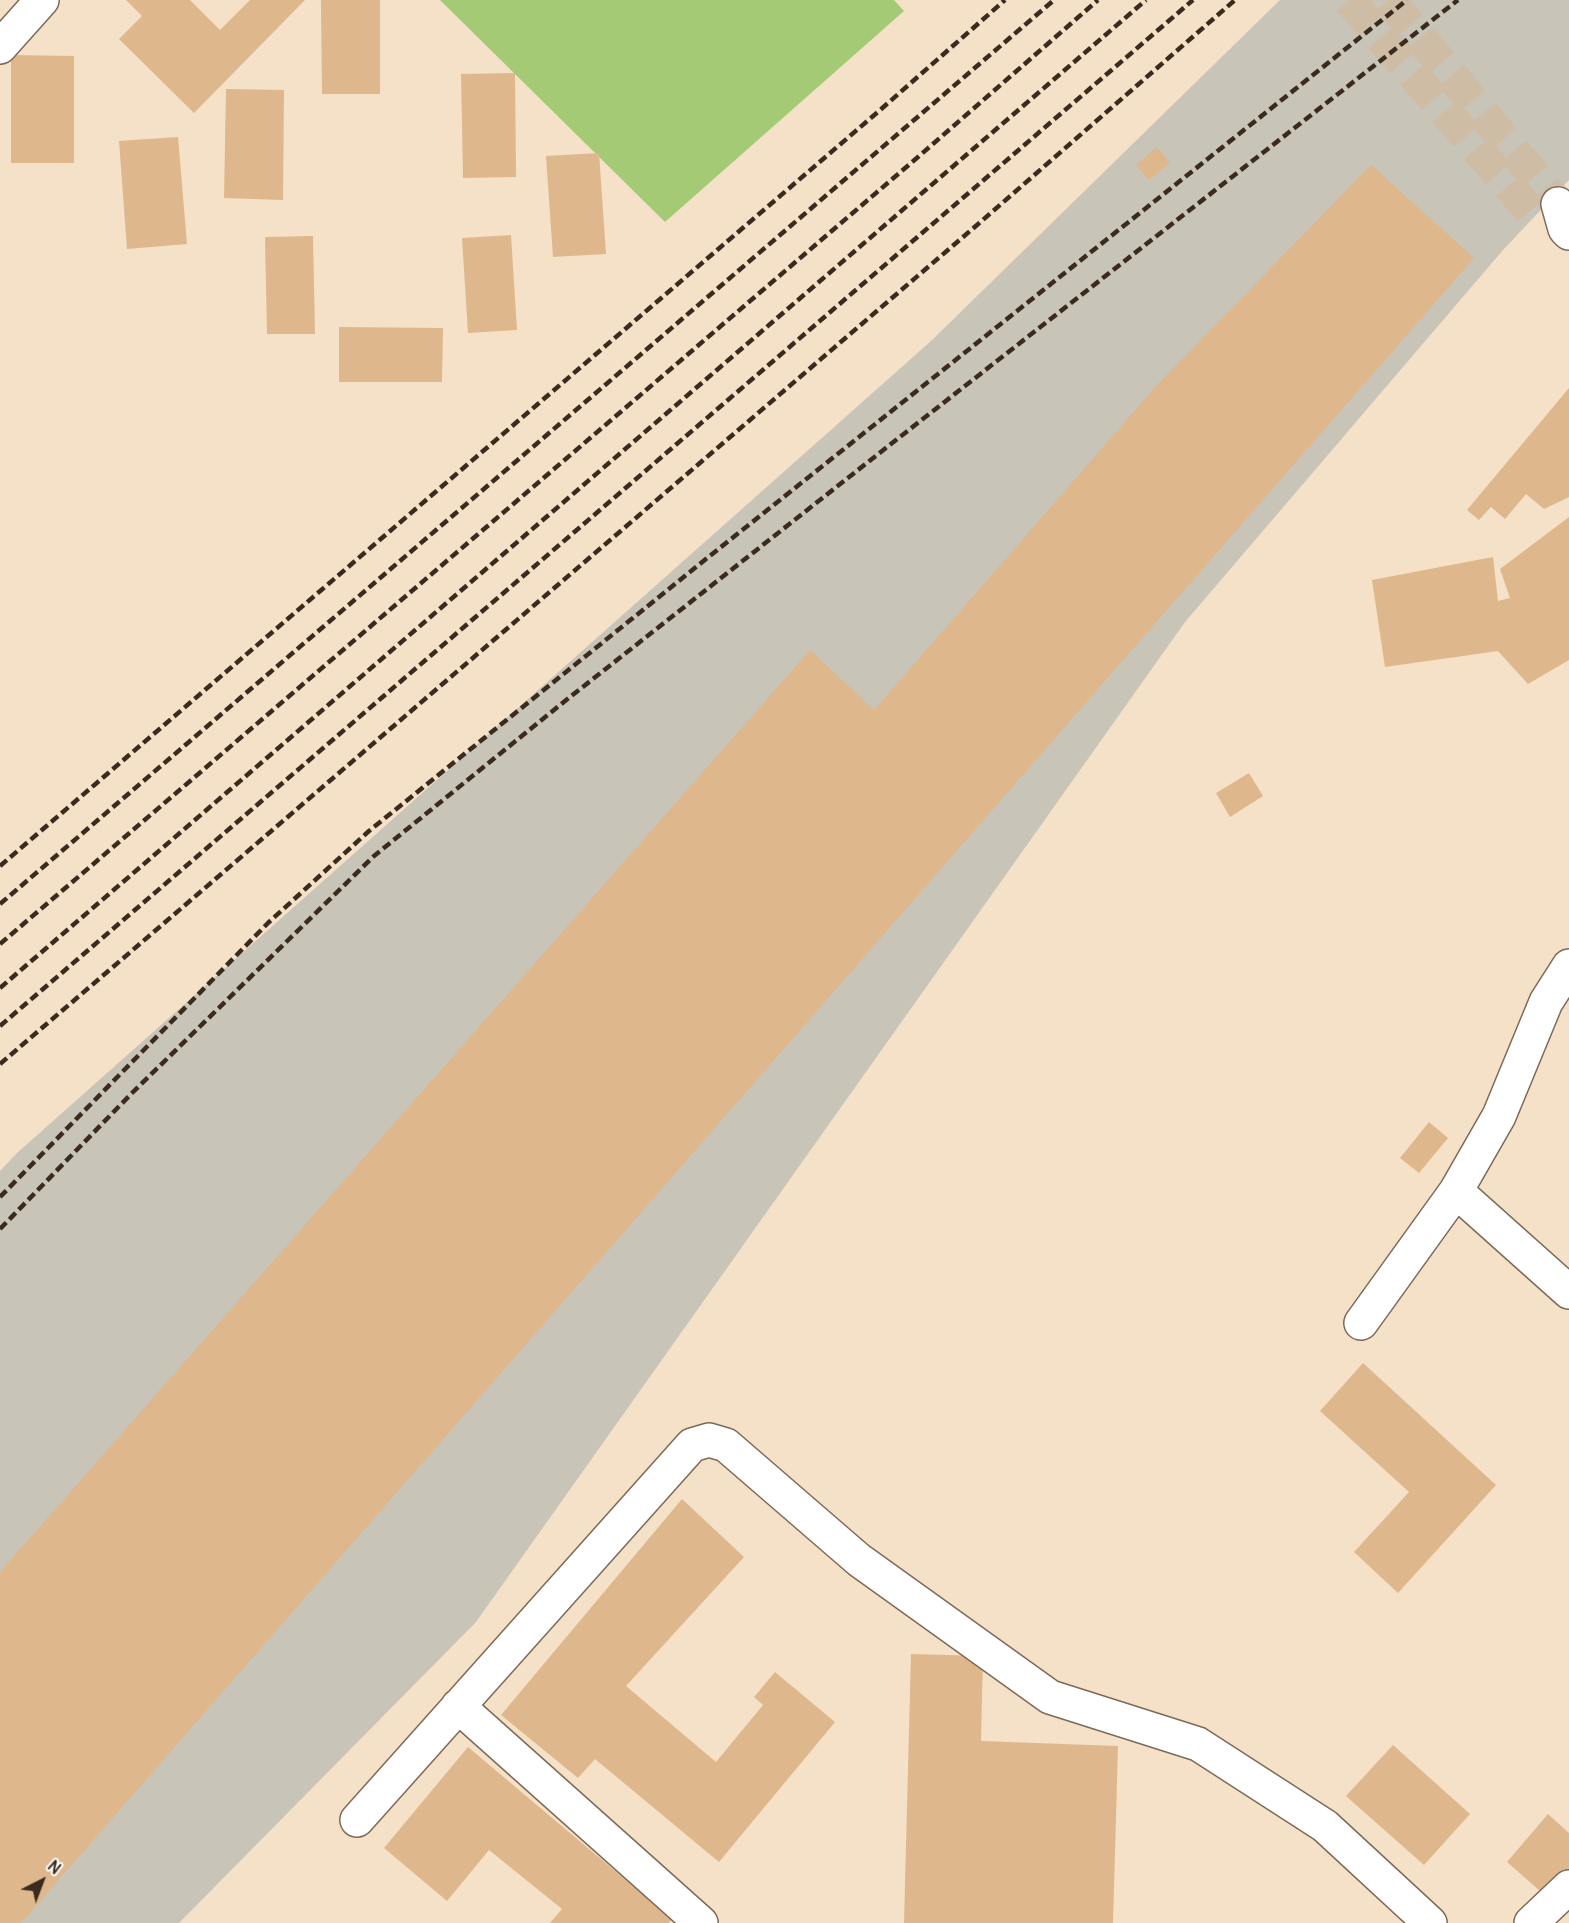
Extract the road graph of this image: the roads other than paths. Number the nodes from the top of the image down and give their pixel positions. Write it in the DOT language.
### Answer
graph roads {
  1 [pos="42,0"];
  2 [pos="0,47"];
  3 [pos="1569,966"];
  4 [pos="1456,1191"];
  5 [pos="1569,1292"];
  6 [pos="1361,1323"];
  7 [pos="458,1706"];
  8 [pos="357,1820"];
  9 [pos="1569,1887"];
  10 [pos="701,1923"];
  11 [pos="1430,1923"];
  12 [pos="1531,1923"];
  1 -- 2 [label="street"];
  3 -- 4 [label="street"];
  4 -- 5 [label="street"];
  4 -- 6 [label="street"];
  7 -- 8 [label="street"];
  7 -- 10 [label="street"];
  7 -- 11 [label="street"];
  9 -- 12 [label="street"];
}
